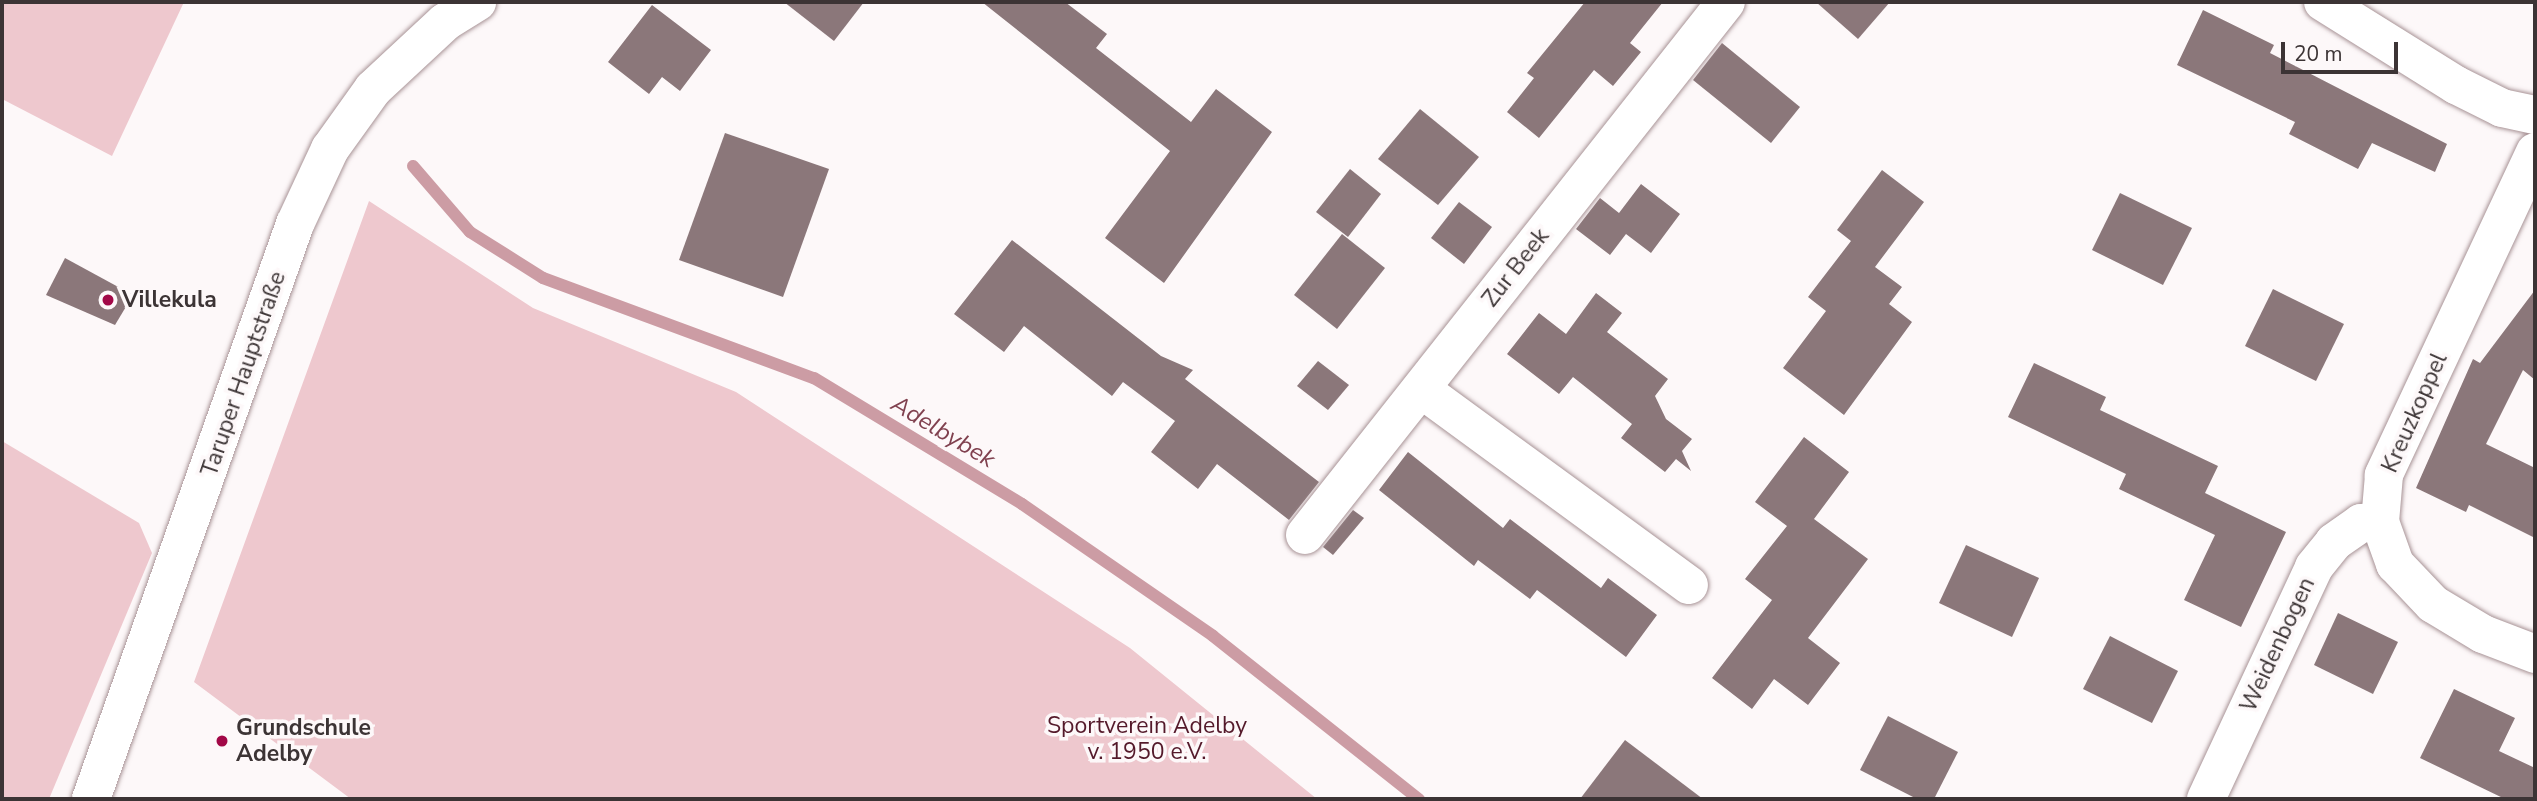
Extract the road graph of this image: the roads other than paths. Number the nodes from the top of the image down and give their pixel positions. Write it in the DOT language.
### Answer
graph roads {
  1 [pos="477,2"];
  2 [pos="1726,2"];
  3 [pos="2323,2"];
  4 [pos="2535,115"];
  5 [pos="2535,152"];
  6 [pos="1421,389"];
  7 [pos="2380,522"];
  8 [pos="1305,535"];
  9 [pos="1689,585"];
  10 [pos="2535,654"];
  11 [pos="91,799"];
  12 [pos="2206,799"];
  1 -- 11 [label="street, Taruper Hauptstraße"];
  2 -- 6 [label="street, Zur Beek"];
  3 -- 4 [label="street"];
  5 -- 7 [label="street, Kreuzkoppel"];
  6 -- 8 [label="street, Zur Beek"];
  6 -- 9 [label="street"];
  7 -- 10 [label="street, Kreuzkoppel"];
  7 -- 12 [label="street, Weidenbogen"];
}
